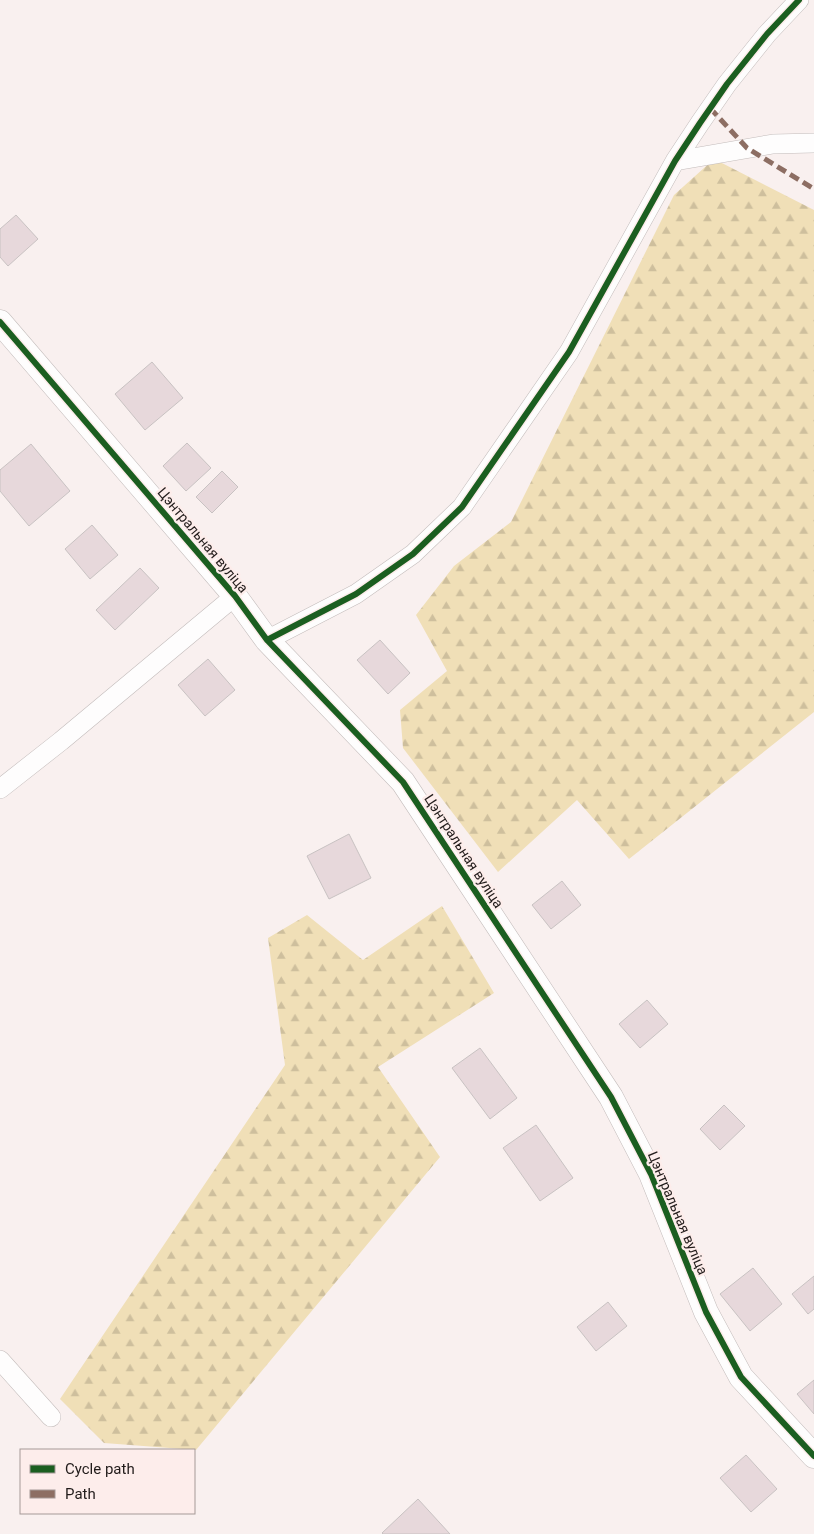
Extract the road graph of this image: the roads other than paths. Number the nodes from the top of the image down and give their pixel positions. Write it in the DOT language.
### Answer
graph roads {
  1 [pos="799,0"];
  2 [pos="814,143"];
  3 [pos="675,161"];
  4 [pos="0,322"];
  5 [pos="235,596"];
  6 [pos="267,640"];
  7 [pos="0,789"];
  8 [pos="0,1360"];
  9 [pos="51,1417"];
  10 [pos="814,1456"];
  1 -- 3 [label="street"];
  2 -- 3 [label="street"];
  3 -- 6 [label="street"];
  4 -- 5 [label="street, Цэнтральная вуліца"];
  5 -- 6 [label="street, Цэнтральная вуліца"];
  5 -- 7 [label="street"];
  6 -- 10 [label="street, Цэнтральная вуліца"];
  8 -- 9 [label="street"];
}
